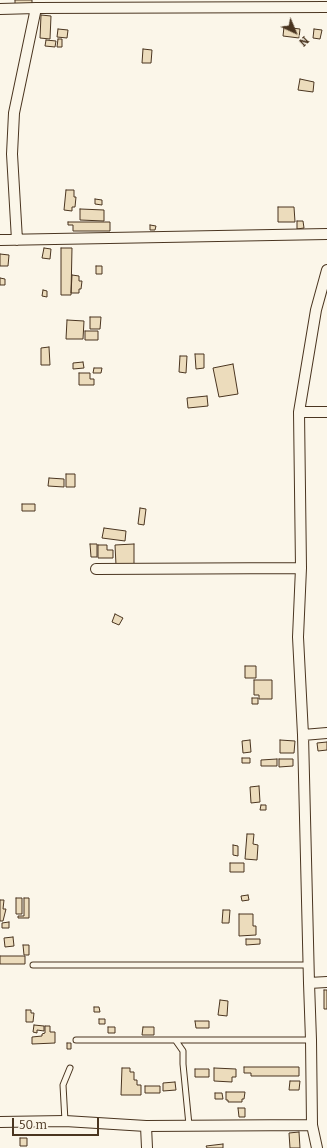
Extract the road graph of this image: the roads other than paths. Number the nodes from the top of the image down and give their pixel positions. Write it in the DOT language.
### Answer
graph roads {
  1 [pos="3,6"];
  2 [pos="327,7"];
  3 [pos="36,8"];
  4 [pos="327,234"];
  5 [pos="0,240"];
  6 [pos="18,240"];
  7 [pos="327,270"];
  8 [pos="299,412"];
  9 [pos="327,412"];
  10 [pos="301,568"];
  11 [pos="96,569"];
  12 [pos="327,733"];
  13 [pos="303,735"];
  14 [pos="33,965"];
  15 [pos="308,965"];
  16 [pos="327,982"];
  17 [pos="309,983"];
  18 [pos="76,1040"];
  19 [pos="311,1040"];
  20 [pos="176,1041"];
  21 [pos="70,1068"];
  22 [pos="64,1121"];
  23 [pos="0,1122"];
  24 [pos="312,1125"];
  25 [pos="146,1126"];
  26 [pos="189,1126"];
  27 [pos="316,1145"];
  28 [pos="327,1147"];
  29 [pos="147,1148"];
  1 -- 3 [label="street"];
  2 -- 3 [label="street"];
  3 -- 6 [label="street"];
  4 -- 6 [label="street"];
  5 -- 6 [label="street"];
  7 -- 8 [label="street"];
  8 -- 9 [label="street"];
  8 -- 10 [label="street"];
  10 -- 11 [label="street"];
  10 -- 13 [label="street"];
  12 -- 13 [label="street"];
  13 -- 15 [label="street"];
  14 -- 15 [label="lane"];
  15 -- 17 [label="street"];
  16 -- 17 [label="street"];
  17 -- 19 [label="street"];
  18 -- 20 [label="lane"];
  19 -- 20 [label="lane"];
  19 -- 24 [label="street"];
  20 -- 26 [label="lane"];
  21 -- 22 [label="lane"];
  22 -- 23 [label="street"];
  22 -- 25 [label="street"];
  24 -- 26 [label="street"];
  24 -- 27 [label="street"];
  25 -- 26 [label="street"];
  25 -- 29 [label="street"];
  27 -- 28 [label="street"];
}
